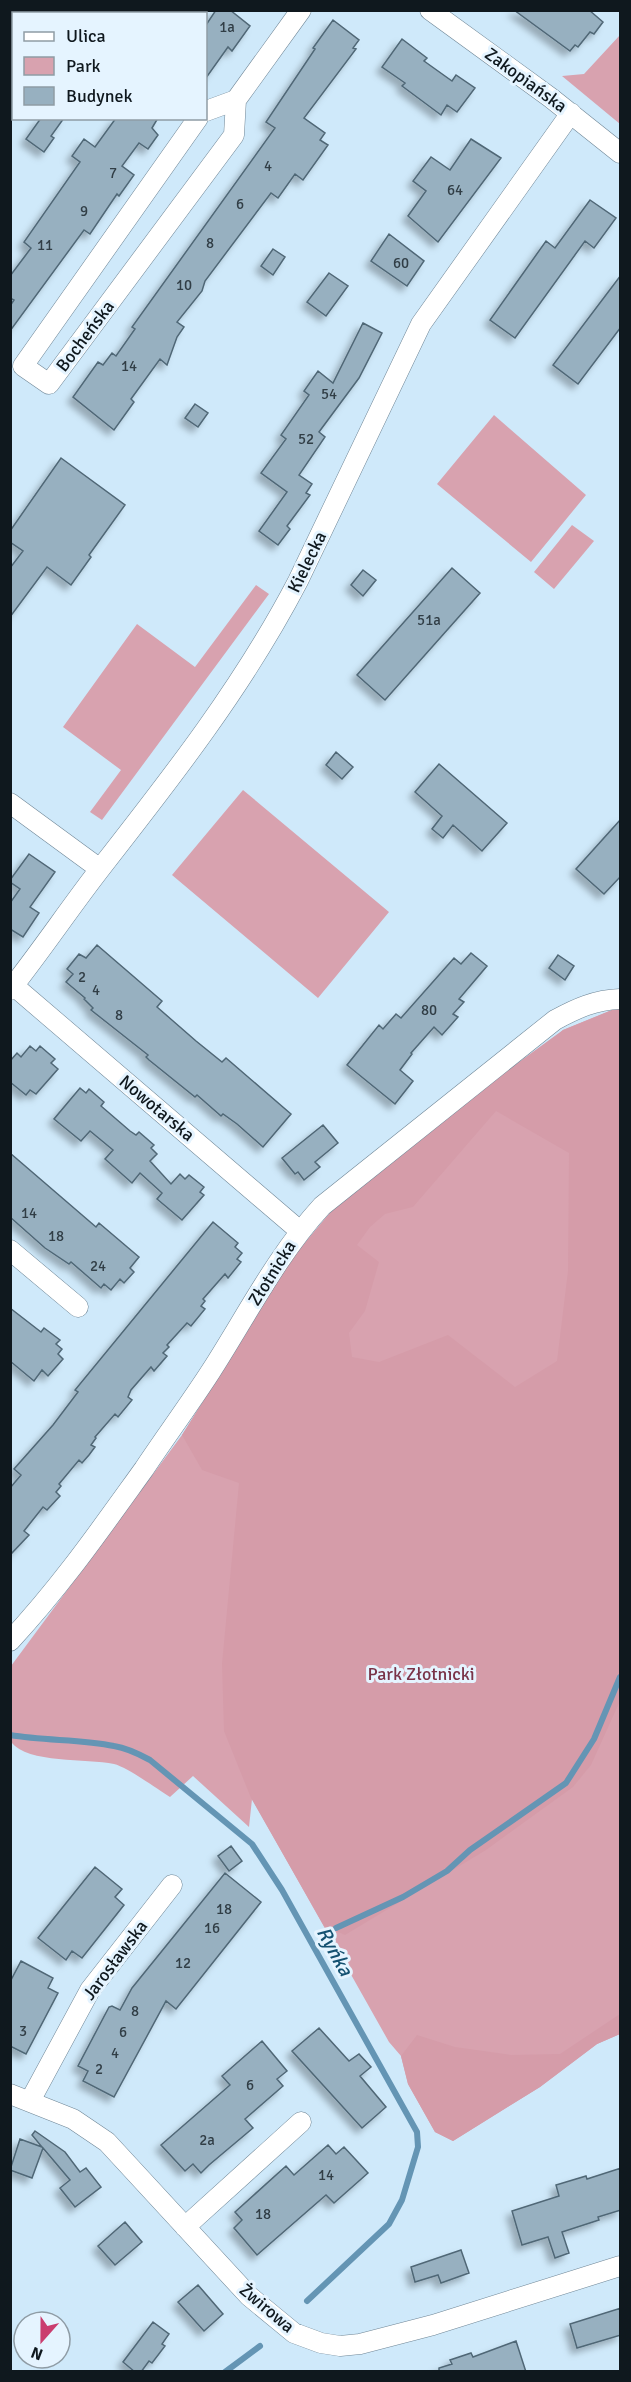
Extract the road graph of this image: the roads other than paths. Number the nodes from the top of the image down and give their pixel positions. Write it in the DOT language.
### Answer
graph roads {
  1 [pos="301,10"];
  2 [pos="430,10"];
  3 [pos="236,100"];
  4 [pos="207,111"];
  5 [pos="570,113"];
  6 [pos="197,120"];
  7 [pos="621,153"];
  8 [pos="10,803"];
  9 [pos="100,869"];
  10 [pos="12,988"];
  11 [pos="621,999"];
  12 [pos="300,1231"];
  13 [pos="10,1250"];
  14 [pos="78,1307"];
  15 [pos="10,1641"];
  16 [pos="172,1885"];
  17 [pos="10,2094"];
  18 [pos="30,2101"];
  19 [pos="301,2122"];
  20 [pos="185,2227"];
  21 [pos="621,2266"];
  1 -- 3 [label="street"];
  2 -- 5 [label="street, Zakopiańska"];
  3 -- 4 [label="street"];
  3 -- 6 [label="street, Bocheńska"];
  5 -- 7 [label="street, Zakopiańska"];
  5 -- 9 [label="street, Kielecka"];
  8 -- 9 [label="street"];
  9 -- 10 [label="street, Kielecka"];
  10 -- 12 [label="street, Nowotarska"];
  11 -- 12 [label="street, Złotnicka"];
  12 -- 15 [label="street, Złotnicka"];
  13 -- 14 [label="street"];
  16 -- 18 [label="street, Jarosławska"];
  17 -- 18 [label="street, Żwirowa"];
  18 -- 20 [label="street, Żwirowa"];
  19 -- 20 [label="street"];
  20 -- 21 [label="street, Żwirowa"];
}
